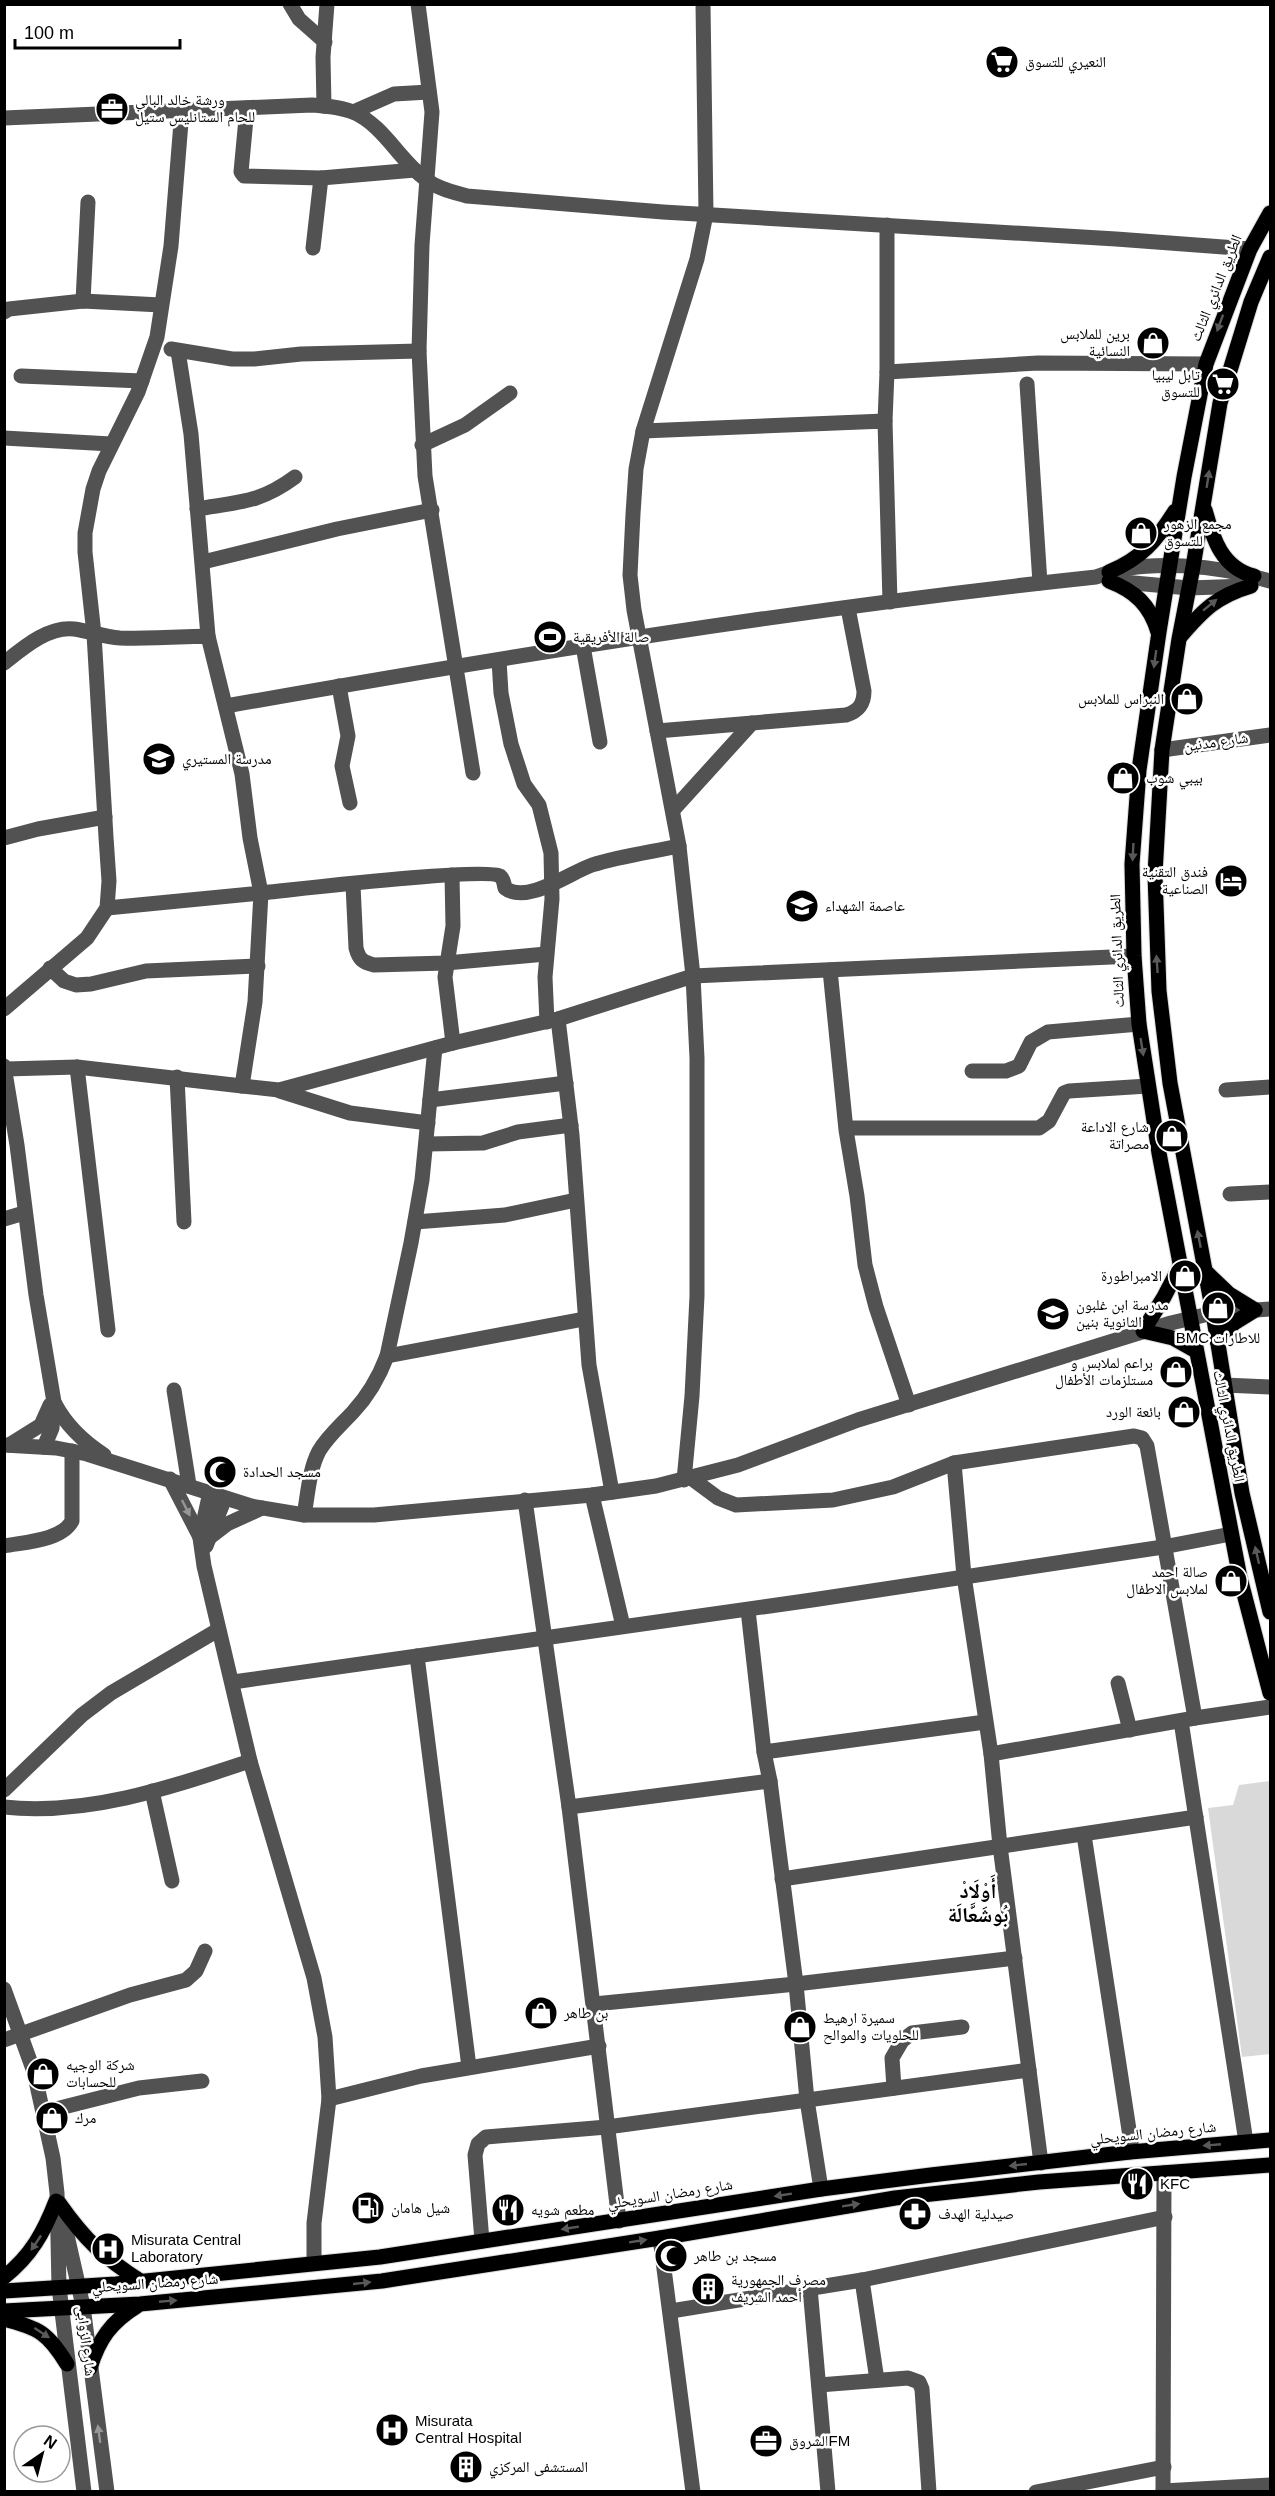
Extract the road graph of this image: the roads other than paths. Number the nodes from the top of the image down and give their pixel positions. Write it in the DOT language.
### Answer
graph roads {
  1 [pos="290,4"];
  2 [pos="327,4"];
  3 [pos="418,4"];
  4 [pos="703,4"];
  5 [pos="325,42"];
  6 [pos="429,92"];
  7 [pos="324,106"];
  8 [pos="247,108"];
  9 [pos="182,110"];
  10 [pos="353,112"];
  11 [pos="4,118"];
  12 [pos="421,175"];
  13 [pos="321,178"];
  14 [pos="88,202"];
  15 [pos="1270,213"];
  16 [pos="706,214"];
  17 [pos="887,225"];
  18 [pos="313,248"];
  19 [pos="1250,249"];
  20 [pos="1270,257"];
  21 [pos="83,301"];
  22 [pos="161,305"];
  23 [pos="4,312"];
  24 [pos="155,346"];
  25 [pos="178,351"];
  26 [pos="419,351"];
  27 [pos="1206,364"];
  28 [pos="887,372"];
  29 [pos="21,376"];
  30 [pos="142,381"];
  31 [pos="1027,384"];
  32 [pos="510,393"];
  33 [pos="885,421"];
  34 [pos="643,431"];
  35 [pos="4,438"];
  36 [pos="111,444"];
  37 [pos="422,445"];
  38 [pos="295,477"];
  39 [pos="1180,500"];
  40 [pos="1204,505"];
  41 [pos="197,509"];
  42 [pos="432,510"];
  43 [pos="203,562"];
  44 [pos="1169,566"];
  45 [pos="1193,567"];
  46 [pos="1105,577"];
  47 [pos="1252,581"];
  48 [pos="1040,583"];
  49 [pos="1270,583"];
  50 [pos="1166,586"];
  51 [pos="1189,588"];
  52 [pos="890,602"];
  53 [pos="848,608"];
  54 [pos="1159,632"];
  55 [pos="94,634"];
  56 [pos="208,636"];
  57 [pos="641,638"];
  58 [pos="1179,639"];
  59 [pos="583,646"];
  60 [pos="499,660"];
  61 [pos="4,663"];
  62 [pos="455,668"];
  63 [pos="339,686"];
  64 [pos="226,706"];
  65 [pos="752,723"];
  66 [pos="657,731"];
  67 [pos="1270,735"];
  68 [pos="600,742"];
  69 [pos="1162,750"];
  70 [pos="473,773"];
  71 [pos="350,803"];
  72 [pos="673,810"];
  73 [pos="105,817"];
  74 [pos="4,838"];
  75 [pos="679,846"];
  76 [pos="452,875"];
  77 [pos="353,885"];
  78 [pos="552,885"];
  79 [pos="261,893"];
  80 [pos="107,908"];
  81 [pos="546,954"];
  82 [pos="1134,956"];
  83 [pos="446,963"];
  84 [pos="258,966"];
  85 [pos="50,968"];
  86 [pos="830,970"];
  87 [pos="693,976"];
  88 [pos="4,1009"];
  89 [pos="553,1021"];
  90 [pos="1139,1024"];
  91 [pos="453,1043"];
  92 [pos="435,1048"];
  93 [pos="77,1067"];
  94 [pos="5,1068"];
  95 [pos="972,1071"];
  96 [pos="177,1077"];
  97 [pos="566,1083"];
  98 [pos="242,1086"];
  99 [pos="1148,1086"];
  100 [pos="1270,1088"];
  101 [pos="279,1090"];
  102 [pos="1226,1090"];
  103 [pos="430,1100"];
  104 [pos="428,1123"];
  105 [pos="571,1125"];
  106 [pos="853,1128"];
  107 [pos="427,1144"];
  108 [pos="11,1146"];
  109 [pos="1270,1192"];
  110 [pos="1230,1194"];
  111 [pos="576,1200"];
  112 [pos="24,1213"];
  113 [pos="4,1219"];
  114 [pos="184,1222"];
  115 [pos="415,1222"];
  116 [pos="1180,1266"];
  117 [pos="1205,1271"];
  118 [pos="1263,1310"];
  119 [pos="1213,1313"];
  120 [pos="1189,1318"];
  121 [pos="584,1319"];
  122 [pos="108,1330"];
  123 [pos="1143,1331"];
  124 [pos="1217,1341"];
  125 [pos="1196,1350"];
  126 [pos="387,1356"];
  127 [pos="1224,1385"];
  128 [pos="1270,1387"];
  129 [pos="174,1390"];
  130 [pos="53,1398"];
  131 [pos="909,1405"];
  132 [pos="6,1445"];
  133 [pos="44,1447"];
  134 [pos="72,1451"];
  135 [pos="112,1460"];
  136 [pos="954,1463"];
  137 [pos="170,1479"];
  138 [pos="687,1479"];
  139 [pos="189,1485"];
  140 [pos="210,1492"];
  141 [pos="612,1492"];
  142 [pos="592,1495"];
  143 [pos="225,1498"];
  144 [pos="525,1500"];
  145 [pos="262,1508"];
  146 [pos="304,1515"];
  147 [pos="1232,1534"];
  148 [pos="204,1538"];
  149 [pos="4,1546"];
  150 [pos="1163,1547"];
  151 [pos="964,1576"];
  152 [pos="1267,1580"];
  153 [pos="748,1610"];
  154 [pos="1270,1612"];
  155 [pos="623,1626"];
  156 [pos="218,1630"];
  157 [pos="544,1637"];
  158 [pos="417,1656"];
  159 [pos="232,1682"];
  160 [pos="1118,1683"];
  161 [pos="1270,1693"];
  162 [pos="1270,1707"];
  163 [pos="1188,1719"];
  164 [pos="985,1722"];
  165 [pos="1130,1730"];
  166 [pos="764,1752"];
  167 [pos="991,1754"];
  168 [pos="250,1761"];
  169 [pos="770,1781"];
  170 [pos="4,1790"];
  171 [pos="152,1791"];
  172 [pos="4,1807"];
  173 [pos="569,1807"];
  174 [pos="1196,1817"];
  175 [pos="1084,1835"];
  176 [pos="1000,1846"];
  177 [pos="782,1880"];
  178 [pos="172,1881"];
  179 [pos="205,1951"];
  180 [pos="1016,1958"];
  181 [pos="796,1984"];
  182 [pos="4,1989"];
  183 [pos="594,2004"];
  184 [pos="962,2027"];
  185 [pos="22,2036"];
  186 [pos="4,2040"];
  187 [pos="599,2046"];
  188 [pos="469,2067"];
  189 [pos="1029,2070"];
  190 [pos="202,2081"];
  191 [pos="894,2088"];
  192 [pos="329,2099"];
  193 [pos="807,2100"];
  194 [pos="44,2112"];
  195 [pos="607,2127"];
  196 [pos="1270,2140"];
  197 [pos="1246,2142"];
  198 [pos="1130,2152"];
  199 [pos="1041,2163"];
  200 [pos="1270,2165"];
  201 [pos="1164,2173"];
  202 [pos="820,2189"];
  203 [pos="57,2199"];
  204 [pos="1165,2217"];
  205 [pos="619,2221"];
  206 [pos="660,2238"];
  207 [pos="482,2241"];
  208 [pos="314,2263"];
  209 [pos="4,2277"];
  210 [pos="862,2280"];
  211 [pos="142,2282"];
  212 [pos="79,2286"];
  213 [pos="59,2287"];
  214 [pos="810,2288"];
  215 [pos="4,2291"];
  216 [pos="140,2304"];
  217 [pos="82,2306"];
  218 [pos="61,2307"];
  219 [pos="4,2311"];
  220 [pos="671,2311"];
  221 [pos="4,2319"];
  222 [pos="67,2364"];
  223 [pos="90,2368"];
  224 [pos="878,2380"];
  225 [pos="819,2385"];
  226 [pos="1164,2467"];
  227 [pos="1270,2485"];
  228 [pos="84,2489"];
  229 [pos="106,2489"];
  230 [pos="1163,2491"];
  231 [pos="693,2492"];
  232 [pos="828,2492"];
  233 [pos="929,2492"];
  234 [pos="1036,2492"];
  1 -- 5 [label="street"];
  2 -- 5 [label="street"];
  3 -- 6 [label="street"];
  4 -- 16 [label="street"];
  5 -- 7 [label="street"];
  6 -- 10 [label="street"];
  6 -- 12 [label="street"];
  7 -- 8 [label="street"];
  7 -- 10 [label="street"];
  8 -- 9 [label="street"];
  8 -- 13 [label="street"];
  9 -- 11 [label="street"];
  9 -- 22 [label="street"];
  10 -- 12 [label="street"];
  12 -- 13 [label="street"];
  12 -- 16 [label="street"];
  12 -- 26 [label="street"];
  13 -- 18 [label="street"];
  14 -- 21 [label="street"];
  15 -- 19 [label="main road, الطريق الدائري الثالث"];
  16 -- 17 [label="street"];
  16 -- 34 [label="street"];
  17 -- 19 [label="street"];
  17 -- 28 [label="street"];
  19 -- 27 [label="main road, الطريق الدائري الثالث, one-way"];
  40 -- 20 [label="main road, الطريق الدائري الثالث, one-way"];
  21 -- 22 [label="street"];
  21 -- 23 [label="street"];
  22 -- 24 [label="street"];
  24 -- 25 [label="street"];
  24 -- 30 [label="street"];
  25 -- 26 [label="street"];
  25 -- 41 [label="street"];
  26 -- 37 [label="street"];
  27 -- 28 [label="street"];
  27 -- 39 [label="main road, الطريق الدائري الثالث"];
  28 -- 33 [label="street"];
  29 -- 30 [label="street"];
  30 -- 36 [label="street"];
  31 -- 48 [label="street"];
  32 -- 37 [label="street"];
  33 -- 34 [label="street"];
  33 -- 52 [label="street"];
  34 -- 57 [label="street"];
  35 -- 36 [label="street"];
  36 -- 55 [label="street"];
  37 -- 42 [label="street"];
  38 -- 41 [label="street"];
  39 -- 44 [label="main road, الطريق الدائري الثالث"];
  39 -- 46 [label="main road"];
  40 -- 45 [label="main road, الطريق الدائري الثالث"];
  40 -- 47 [label="main road"];
  41 -- 43 [label="street"];
  42 -- 43 [label="street"];
  42 -- 62 [label="street"];
  43 -- 56 [label="street"];
  44 -- 45 [label="street"];
  44 -- 46 [label="street"];
  44 -- 50 [label="main road, الطريق الدائري الثالث"];
  45 -- 47 [label="street"];
  45 -- 51 [label="main road, الطريق الدائري الثالث"];
  46 -- 48 [label="street"];
  46 -- 50 [label="street"];
  46 -- 54 [label="main road"];
  47 -- 49 [label="street"];
  47 -- 51 [label="street"];
  58 -- 47 [label="main road, one-way"];
  48 -- 52 [label="street"];
  50 -- 51 [label="street"];
  50 -- 54 [label="main road, الطريق الدائري الثالث"];
  51 -- 58 [label="main road, الطريق الدائري الثالث"];
  52 -- 53 [label="street"];
  53 -- 57 [label="street"];
  53 -- 65 [label="street"];
  54 -- 82 [label="main road, الطريق الدائري الثالث, one-way"];
  55 -- 56 [label="street"];
  55 -- 61 [label="street"];
  55 -- 73 [label="street"];
  56 -- 64 [label="street"];
  57 -- 59 [label="street"];
  57 -- 66 [label="street"];
  58 -- 69 [label="main road, الطريق الدائري الثالث"];
  59 -- 60 [label="street"];
  59 -- 68 [label="street"];
  60 -- 62 [label="street"];
  60 -- 78 [label="street"];
  62 -- 63 [label="street"];
  62 -- 70 [label="street"];
  63 -- 64 [label="street"];
  63 -- 71 [label="street"];
  64 -- 79 [label="street"];
  65 -- 66 [label="street"];
  65 -- 72 [label="street"];
  66 -- 72 [label="street"];
  67 -- 69 [label="street, شارع مدنين"];
  117 -- 69 [label="main road, الطريق الدائري الثالث, one-way"];
  72 -- 75 [label="street"];
  73 -- 74 [label="street"];
  73 -- 80 [label="street"];
  75 -- 78 [label="street"];
  75 -- 87 [label="street"];
  76 -- 77 [label="street"];
  76 -- 78 [label="street"];
  76 -- 83 [label="street"];
  77 -- 79 [label="street"];
  77 -- 83 [label="street"];
  78 -- 81 [label="street"];
  79 -- 80 [label="street"];
  79 -- 84 [label="street"];
  80 -- 85 [label="street"];
  81 -- 83 [label="street"];
  81 -- 89 [label="street"];
  82 -- 86 [label="street"];
  82 -- 90 [label="main road, الطريق الدائري الثالث"];
  83 -- 91 [label="street"];
  84 -- 85 [label="street"];
  84 -- 98 [label="street"];
  85 -- 88 [label="street"];
  86 -- 87 [label="street"];
  86 -- 131 [label="street"];
  87 -- 89 [label="street"];
  87 -- 138 [label="street"];
  89 -- 91 [label="street"];
  89 -- 97 [label="street"];
  90 -- 95 [label="street"];
  90 -- 99 [label="main road, الطريق الدائري الثالث, one-way"];
  91 -- 92 [label="street"];
  92 -- 101 [label="street"];
  92 -- 103 [label="street"];
  93 -- 94 [label="street"];
  93 -- 96 [label="street"];
  93 -- 122 [label="street"];
  94 -- 108 [label="street"];
  96 -- 98 [label="street"];
  96 -- 114 [label="street"];
  97 -- 103 [label="street"];
  97 -- 105 [label="street"];
  98 -- 101 [label="street"];
  99 -- 106 [label="street"];
  99 -- 116 [label="main road, الطريق الدائري الثالث"];
  100 -- 102 [label="street"];
  101 -- 104 [label="street"];
  103 -- 104 [label="street"];
  104 -- 107 [label="street"];
  105 -- 107 [label="street"];
  105 -- 111 [label="street"];
  107 -- 115 [label="street"];
  108 -- 112 [label="street"];
  109 -- 110 [label="street"];
  111 -- 115 [label="street"];
  111 -- 121 [label="street"];
  112 -- 113 [label="street"];
  112 -- 130 [label="street"];
  115 -- 126 [label="street"];
  116 -- 120 [label="main road, الطريق الدائري الثالث"];
  116 -- 123 [label="main road"];
  117 -- 118 [label="main road"];
  117 -- 119 [label="main road, الطريق الدائري الثالث"];
  118 -- 119 [label="street"];
  118 -- 124 [label="main road"];
  119 -- 120 [label="street"];
  119 -- 124 [label="main road, الطريق الدائري الثالث"];
  120 -- 123 [label="street"];
  120 -- 125 [label="main road, الطريق الدائري الثالث"];
  121 -- 126 [label="street"];
  121 -- 141 [label="street"];
  123 -- 125 [label="main road"];
  123 -- 131 [label="street"];
  124 -- 127 [label="main road, الطريق الدائري الثالث"];
  125 -- 147 [label="main road, الطريق الدائري الثالث"];
  126 -- 146 [label="street"];
  127 -- 128 [label="street"];
  152 -- 127 [label="main road, الطريق الدائري الثالث, one-way"];
  129 -- 139 [label="street"];
  130 -- 132 [label="street"];
  130 -- 133 [label="street"];
  130 -- 135 [label="street"];
  131 -- 138 [label="street"];
  132 -- 133 [label="street"];
  133 -- 134 [label="street"];
  134 -- 135 [label="street"];
  134 -- 149 [label="street"];
  135 -- 137 [label="street"];
  136 -- 138 [label="street"];
  136 -- 150 [label="street"];
  136 -- 151 [label="street"];
  137 -- 139 [label="street"];
  137 -- 148 [label="street, one-way"];
  138 -- 141 [label="street"];
  139 -- 140 [label="street"];
  140 -- 143 [label="street"];
  140 -- 148 [label="street"];
  141 -- 142 [label="street"];
  142 -- 144 [label="street"];
  142 -- 155 [label="street"];
  143 -- 145 [label="street"];
  143 -- 148 [label="street"];
  144 -- 146 [label="street"];
  144 -- 157 [label="street"];
  145 -- 146 [label="street"];
  145 -- 148 [label="street"];
  147 -- 150 [label="street"];
  147 -- 161 [label="main road, الطريق الدائري الثالث"];
  148 -- 156 [label="street"];
  150 -- 151 [label="street"];
  150 -- 163 [label="street"];
  151 -- 153 [label="street"];
  151 -- 164 [label="street"];
  152 -- 154 [label="main road, الطريق الدائري الثالث"];
  153 -- 155 [label="street"];
  153 -- 166 [label="street"];
  155 -- 157 [label="street"];
  156 -- 159 [label="street"];
  156 -- 170 [label="street"];
  157 -- 158 [label="street"];
  157 -- 173 [label="street"];
  158 -- 159 [label="street"];
  158 -- 188 [label="street"];
  159 -- 168 [label="street"];
  160 -- 165 [label="street"];
  162 -- 163 [label="street"];
  163 -- 165 [label="street"];
  163 -- 174 [label="street"];
  164 -- 166 [label="street"];
  164 -- 167 [label="street"];
  165 -- 167 [label="street"];
  166 -- 169 [label="street"];
  167 -- 176 [label="street"];
  168 -- 171 [label="street"];
  168 -- 192 [label="street"];
  169 -- 173 [label="street"];
  169 -- 177 [label="street"];
  171 -- 172 [label="street"];
  171 -- 178 [label="street"];
  173 -- 183 [label="street"];
  174 -- 175 [label="street"];
  174 -- 197 [label="street"];
  175 -- 176 [label="street"];
  175 -- 198 [label="street"];
  176 -- 177 [label="street"];
  176 -- 180 [label="street"];
  177 -- 181 [label="street"];
  179 -- 185 [label="street"];
  180 -- 181 [label="street"];
  180 -- 189 [label="street"];
  181 -- 183 [label="street"];
  181 -- 193 [label="street"];
  182 -- 185 [label="street"];
  183 -- 187 [label="street"];
  184 -- 191 [label="street"];
  185 -- 186 [label="street"];
  185 -- 194 [label="street"];
  187 -- 188 [label="street"];
  187 -- 195 [label="street"];
  188 -- 192 [label="street"];
  189 -- 191 [label="street"];
  189 -- 199 [label="street"];
  190 -- 194 [label="street"];
  191 -- 193 [label="street"];
  192 -- 208 [label="street"];
  193 -- 195 [label="street"];
  193 -- 202 [label="street"];
  194 -- 203 [label="street"];
  195 -- 205 [label="street"];
  195 -- 207 [label="street"];
  196 -- 197 [label="main road, شارع رمضان السويحلي"];
  197 -- 198 [label="main road, شارع رمضان السويحلي, one-way"];
  198 -- 199 [label="main road, شارع رمضان السويحلي"];
  199 -- 202 [label="main road, شارع رمضان السويحلي, one-way"];
  200 -- 201 [label="main road, شارع رمضان السويحلي"];
  201 -- 204 [label="street"];
  206 -- 201 [label="main road, شارع رمضان السويحلي, one-way"];
  202 -- 205 [label="main road, شارع رمضان السويحلي, one-way"];
  203 -- 209 [label="main road, one-way"];
  203 -- 211 [label="main road"];
  203 -- 212 [label="street, شارع الزوابى"];
  203 -- 213 [label="street, شارع الزوابى"];
  204 -- 210 [label="street"];
  204 -- 226 [label="street"];
  205 -- 207 [label="main road, شارع رمضان السويحلي, one-way"];
  216 -- 206 [label="main road, شارع رمضان السويحلي, one-way"];
  206 -- 220 [label="street"];
  207 -- 208 [label="main road, شارع رمضان السويحلي"];
  208 -- 211 [label="main road, شارع رمضان السويحلي"];
  210 -- 214 [label="street"];
  210 -- 224 [label="street"];
  211 -- 212 [label="main road, شارع رمضان السويحلي"];
  212 -- 213 [label="main road, شارع رمضان السويحلي"];
  212 -- 217 [label="street, شارع الزوابى"];
  213 -- 215 [label="main road, شارع رمضان السويحلي"];
  213 -- 218 [label="street, شارع الزوابى"];
  214 -- 220 [label="street"];
  214 -- 225 [label="street"];
  216 -- 217 [label="main road, شارع رمضان السويحلي"];
  216 -- 223 [label="main road"];
  217 -- 218 [label="main road, شارع رمضان السويحلي"];
  217 -- 223 [label="street, شارع الزوابى"];
  218 -- 219 [label="main road, شارع رمضان السويحلي"];
  218 -- 222 [label="street, شارع الزوابى"];
  220 -- 231 [label="street"];
  221 -- 222 [label="main road, one-way"];
  222 -- 228 [label="street, شارع الزوابى"];
  229 -- 223 [label="street, شارع الزوابى, one-way"];
  224 -- 225 [label="street"];
  224 -- 233 [label="street"];
  225 -- 232 [label="street"];
  226 -- 230 [label="street"];
  226 -- 234 [label="street"];
  227 -- 230 [label="street"];
  228 -- 229 [label="street"];
}
